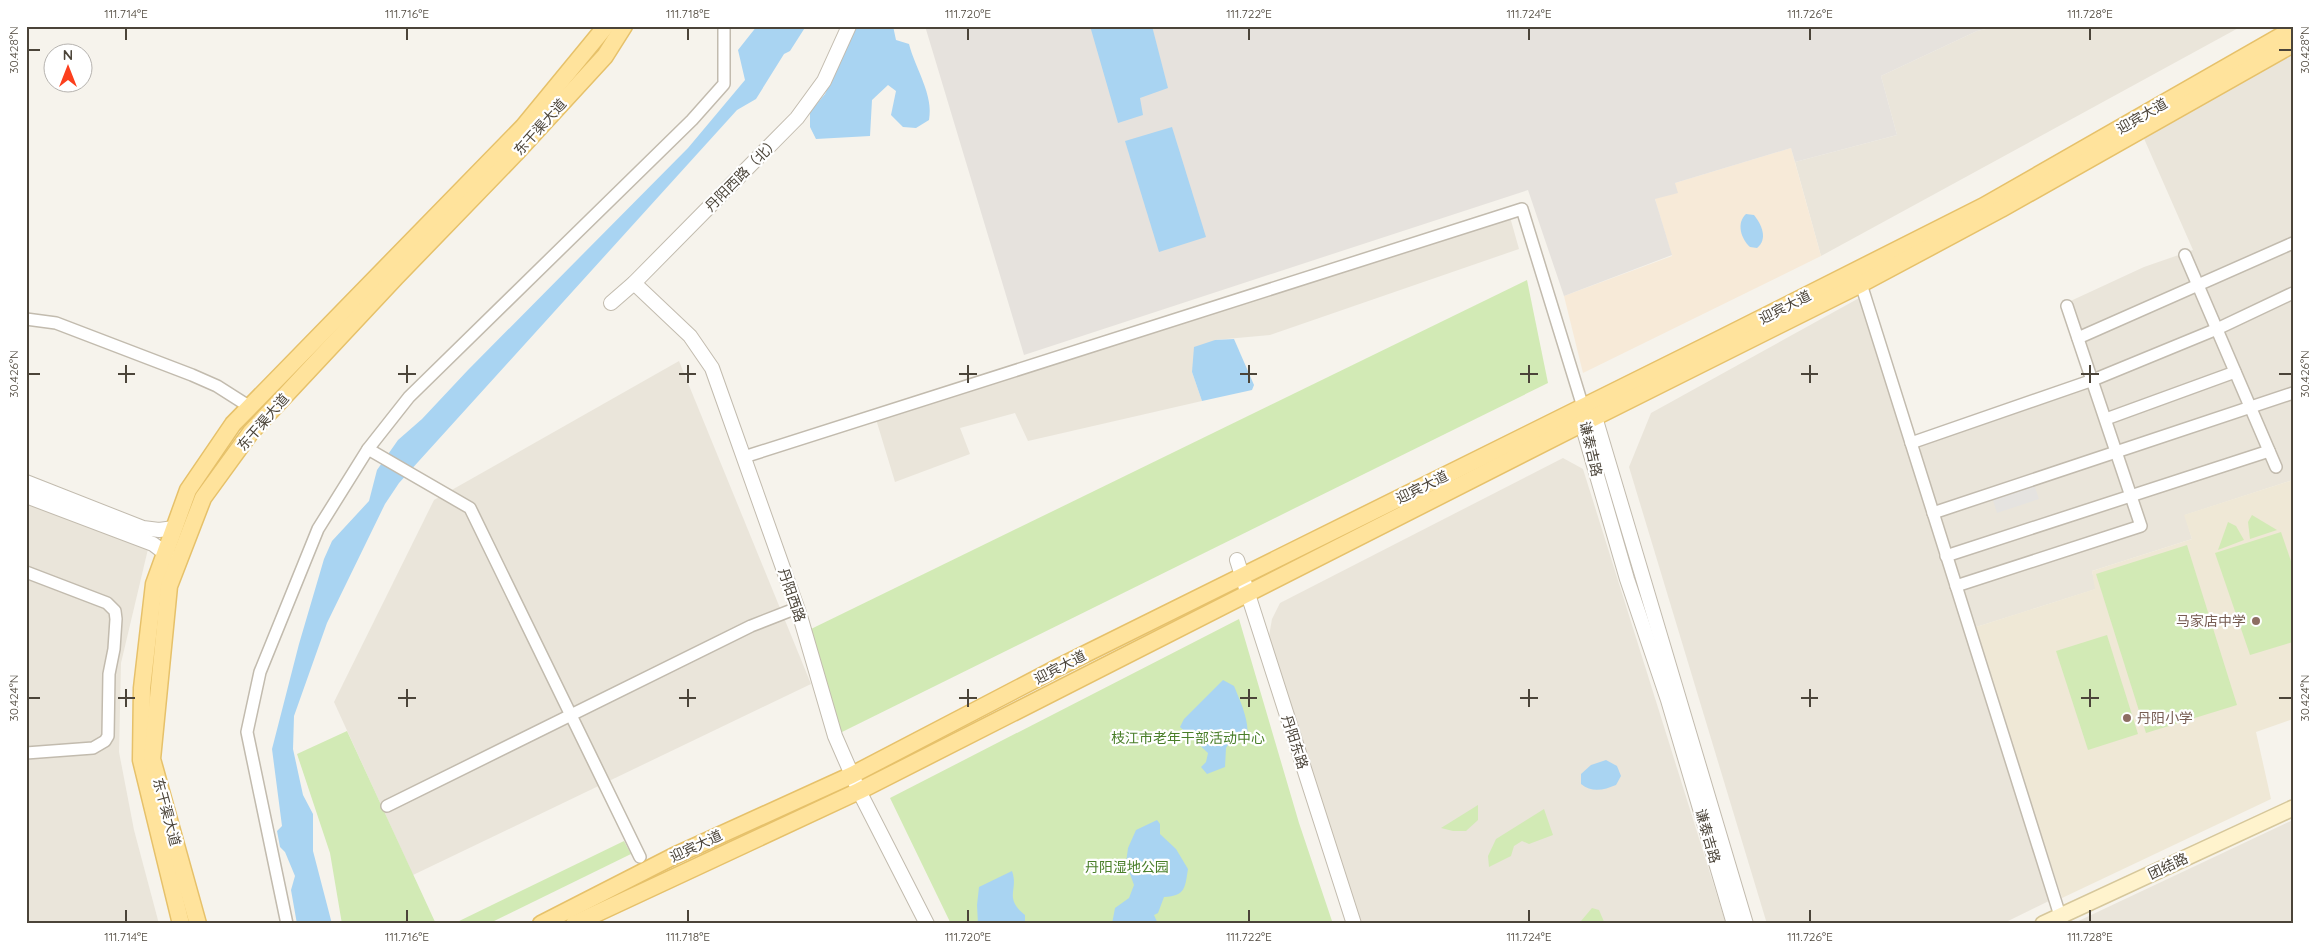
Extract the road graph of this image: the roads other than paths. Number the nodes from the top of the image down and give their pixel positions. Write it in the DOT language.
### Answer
graph roads {
  1 [pos="606,26"];
  2 [pos="624,26"];
  3 [pos="724,26"];
  4 [pos="848,26"];
  5 [pos="2293,29"];
  6 [pos="2293,44"];
  7 [pos="2293,243"];
  8 [pos="2185,255"];
  9 [pos="634,284"];
  10 [pos="1861,284"];
  11 [pos="2198,285"];
  12 [pos="2293,293"];
  13 [pos="610,303"];
  14 [pos="2067,306"];
  15 [pos="26,319"];
  16 [pos="2217,329"];
  17 [pos="2078,338"];
  18 [pos="2235,372"];
  19 [pos="2093,380"];
  20 [pos="2293,393"];
  21 [pos="250,407"];
  22 [pos="2250,407"];
  23 [pos="1587,416"];
  24 [pos="2106,419"];
  25 [pos="1911,443"];
  26 [pos="368,449"];
  27 [pos="2116,452"];
  28 [pos="2269,452"];
  29 [pos="744,457"];
  30 [pos="2276,467"];
  31 [pos="26,482"];
  32 [pos="26,496"];
  33 [pos="2130,496"];
  34 [pos="1933,513"];
  35 [pos="174,528"];
  36 [pos="165,553"];
  37 [pos="1946,556"];
  38 [pos="1237,560"];
  39 [pos="26,572"];
  40 [pos="174,573"];
  41 [pos="1242,577"];
  42 [pos="1956,586"];
  43 [pos="1248,593"];
  44 [pos="798,608"];
  45 [pos="571,716"];
  46 [pos="26,753"];
  47 [pos="852,775"];
  48 [pos="859,791"];
  49 [pos="387,806"];
  50 [pos="2293,808"];
  51 [pos="2293,818"];
  52 [pos="640,857"];
  53 [pos="2060,921"];
  54 [pos="181,924"];
  55 [pos="198,924"];
  56 [pos="287,924"];
  57 [pos="541,924"];
  58 [pos="574,924"];
  59 [pos="927,924"];
  60 [pos="1354,924"];
  61 [pos="1734,924"];
  62 [pos="1746,924"];
  63 [pos="2043,924"];
  1 -- 21 [label="main road, 东干渠大道"];
  2 -- 40 [label="main road, 东干渠大道"];
  3 -- 26 [label="street"];
  4 -- 9 [label="street, 丹阳西路（北）"];
  5 -- 23 [label="main road, 迎宾大道"];
  6 -- 10 [label="main road, 迎宾大道"];
  7 -- 11 [label="street"];
  8 -- 11 [label="street"];
  9 -- 13 [label="street, 丹阳西路（北）"];
  9 -- 29 [label="street, 丹阳西路"];
  10 -- 23 [label="main road, 迎宾大道"];
  10 -- 25 [label="street"];
  11 -- 16 [label="street"];
  11 -- 17 [label="street"];
  12 -- 16 [label="street"];
  14 -- 17 [label="street"];
  15 -- 21 [label="street"];
  16 -- 18 [label="street"];
  16 -- 19 [label="street"];
  17 -- 19 [label="street"];
  18 -- 22 [label="street"];
  18 -- 24 [label="street"];
  19 -- 24 [label="street"];
  19 -- 25 [label="street"];
  20 -- 22 [label="street"];
  21 -- 35 [label="main road, 东干渠大道"];
  22 -- 27 [label="street"];
  22 -- 28 [label="street"];
  23 -- 29 [label="street"];
  23 -- 41 [label="main road, 迎宾大道"];
  23 -- 43 [label="main road, 迎宾大道"];
  23 -- 61 [label="street, 谦泰吉路"];
  23 -- 62 [label="street, 谦泰吉路"];
  24 -- 27 [label="street"];
  25 -- 34 [label="street"];
  26 -- 45 [label="street"];
  26 -- 56 [label="street"];
  27 -- 33 [label="street"];
  27 -- 34 [label="street"];
  28 -- 30 [label="street"];
  28 -- 33 [label="street"];
  29 -- 44 [label="street, 丹阳西路"];
  31 -- 35 [label="street"];
  32 -- 36 [label="street"];
  33 -- 37 [label="street"];
  33 -- 42 [label="street"];
  34 -- 37 [label="street"];
  35 -- 36 [label="main road, 东干渠大道"];
  36 -- 40 [label="street"];
  36 -- 54 [label="main road, 东干渠大道"];
  37 -- 42 [label="street"];
  38 -- 41 [label="street, 丹阳东路"];
  39 -- 46 [label="street"];
  40 -- 55 [label="main road, 东干渠大道"];
  41 -- 43 [label="street, 丹阳东路"];
  41 -- 47 [label="main road, 迎宾大道"];
  42 -- 53 [label="street"];
  43 -- 48 [label="main road, 迎宾大道"];
  43 -- 60 [label="street, 丹阳东路"];
  44 -- 45 [label="street"];
  44 -- 47 [label="street, 丹阳西路"];
  45 -- 49 [label="street"];
  45 -- 52 [label="street"];
  47 -- 48 [label="street, 丹阳西路"];
  47 -- 57 [label="main road, 迎宾大道"];
  48 -- 58 [label="main road, 迎宾大道"];
  48 -- 59 [label="street, 丹阳西路"];
  50 -- 53 [label="main road, 团结路"];
  51 -- 53 [label="main road, 团结路"];
  53 -- 63 [label="main road, 团结路"];
}
